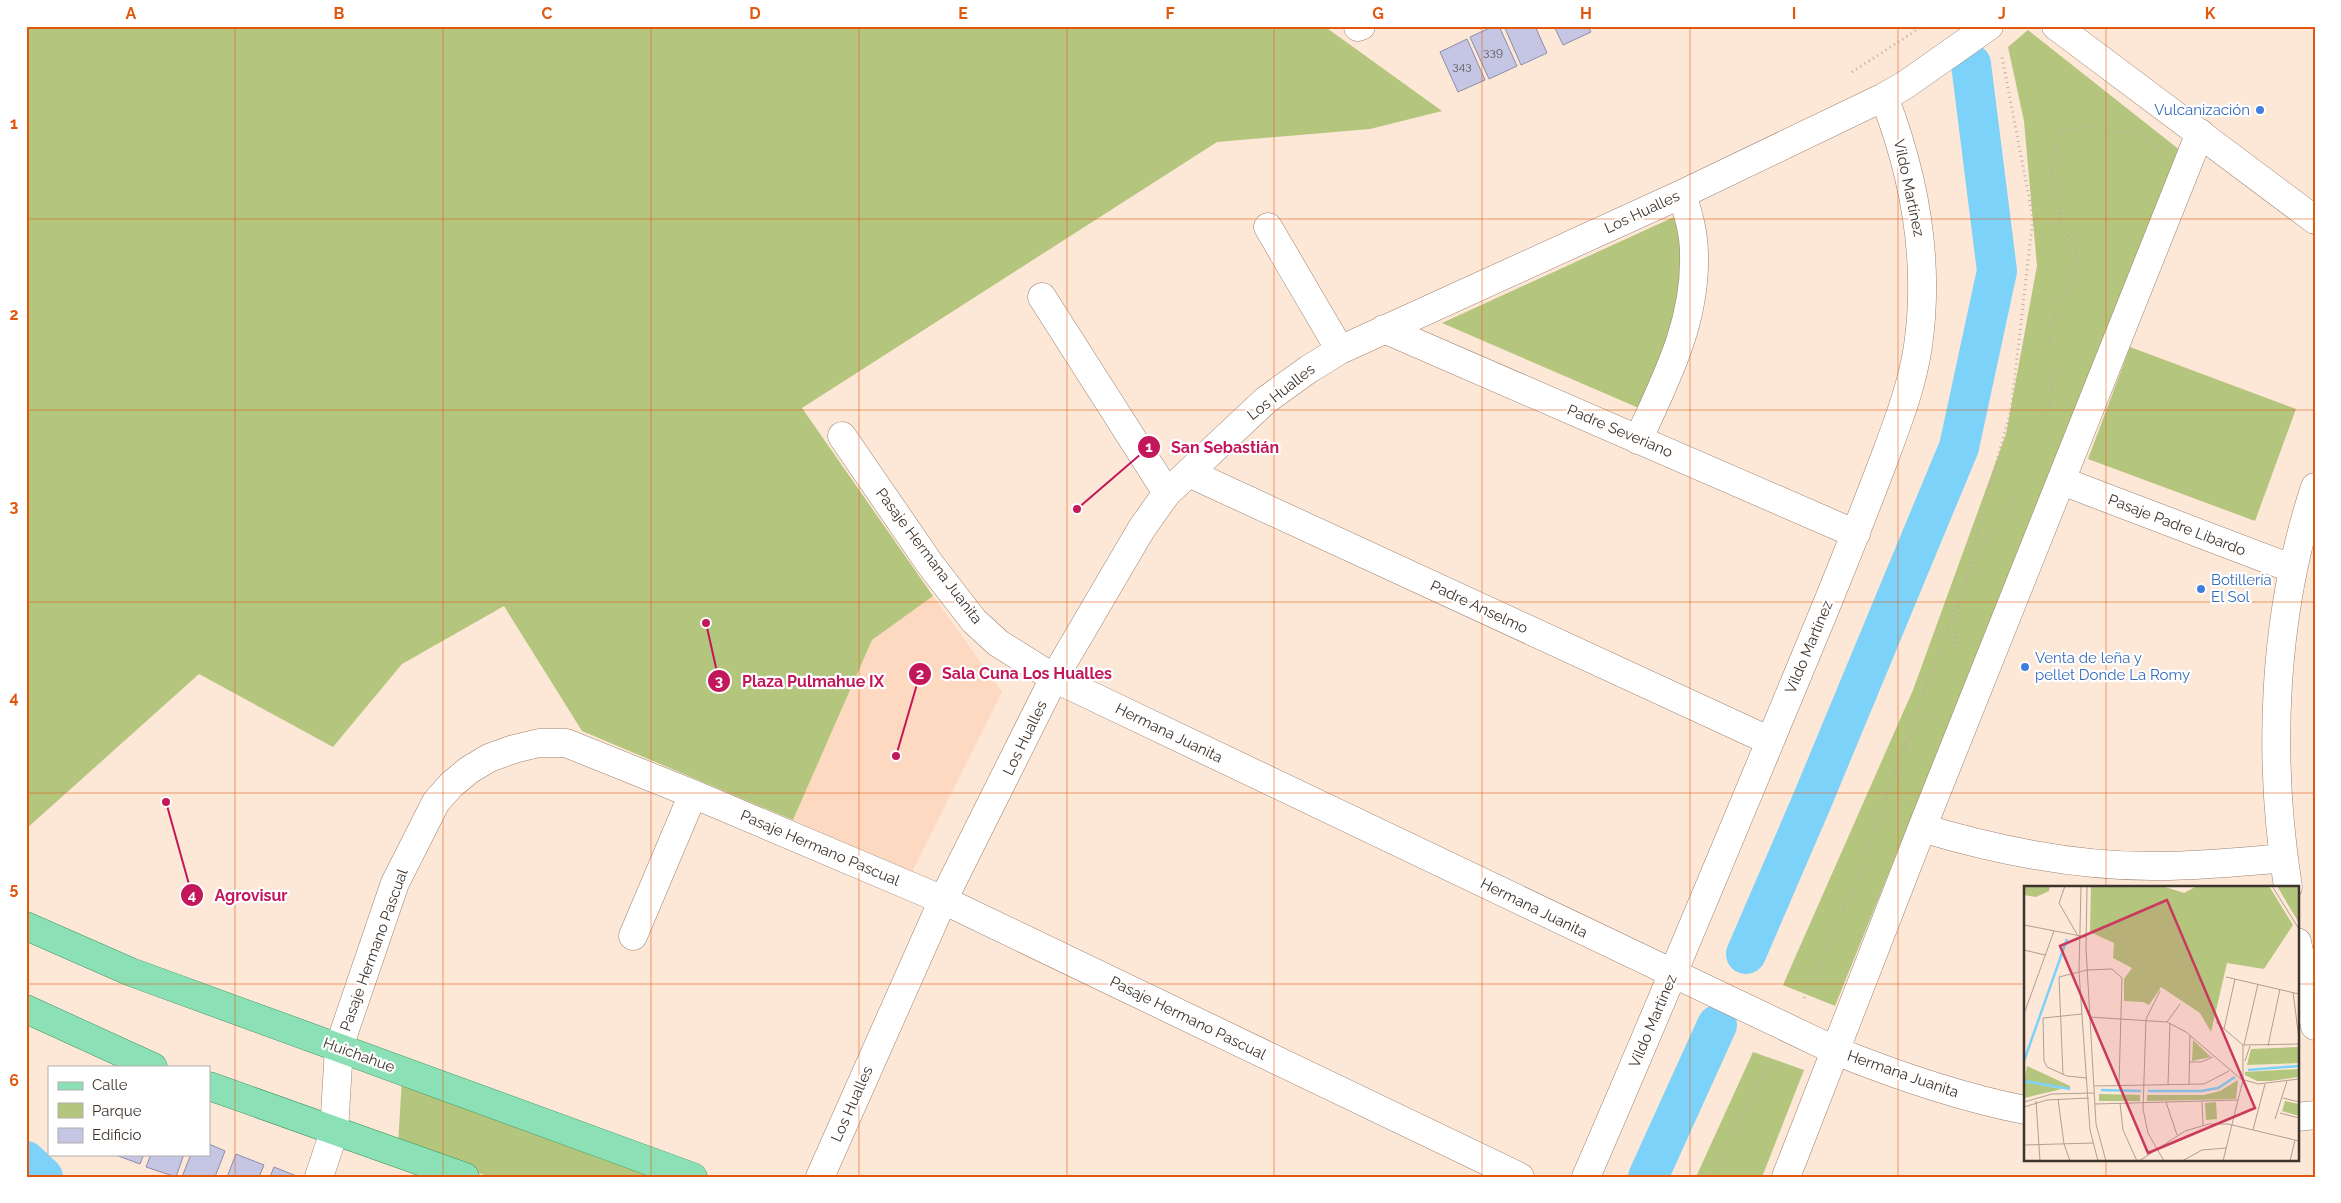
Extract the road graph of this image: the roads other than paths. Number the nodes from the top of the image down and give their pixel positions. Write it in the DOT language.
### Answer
graph roads {
  1 [pos="1989,26"];
  2 [pos="2056,26"];
  3 [pos="1884,98"];
  4 [pos="2200,133"];
  5 [pos="1682,194"];
  6 [pos="2315,220"];
  7 [pos="1268,227"];
  8 [pos="1042,297"];
  9 [pos="1384,329"];
  10 [pos="1340,350"];
  11 [pos="842,436"];
  12 [pos="1638,440"];
  13 [pos="1188,473"];
  14 [pos="2062,481"];
  15 [pos="2315,487"];
  16 [pos="1167,493"];
  17 [pos="1856,534"];
  18 [pos="2293,569"];
  19 [pos="1054,678"];
  20 [pos="1770,741"];
  21 [pos="693,794"];
  22 [pos="1922,828"];
  23 [pos="2284,858"];
  24 [pos="2288,886"];
  25 [pos="943,900"];
  26 [pos="26,926"];
  27 [pos="633,936"];
  28 [pos="2298,947"];
  29 [pos="1674,974"];
  30 [pos="26,1009"];
  31 [pos="2315,1026"];
  32 [pos="339,1047"];
  33 [pos="1836,1051"];
  34 [pos="150,1066"];
  35 [pos="210,1086"];
  36 [pos="2024,1110"];
  37 [pos="2315,1115"];
  38 [pos="2298,1117"];
  39 [pos="334,1132"];
  40 [pos="319,1177"];
  41 [pos="466,1177"];
  42 [pos="693,1177"];
  43 [pos="820,1177"];
  44 [pos="1520,1177"];
  45 [pos="1586,1177"];
  46 [pos="1786,1177"];
  1 -- 3 [label="street, Los Hualles"];
  2 -- 4 [label="street"];
  3 -- 5 [label="street, Los Hualles"];
  3 -- 17 [label="street, Vildo Martínez"];
  4 -- 6 [label="street"];
  4 -- 14 [label="street"];
  5 -- 9 [label="street, Los Hualles"];
  5 -- 12 [label="street"];
  7 -- 10 [label="street"];
  8 -- 16 [label="street"];
  9 -- 10 [label="street, Los Hualles"];
  9 -- 12 [label="street, Padre Severiano"];
  10 -- 13 [label="street, Los Hualles"];
  11 -- 19 [label="street, Pasaje Hermana Juanita"];
  12 -- 17 [label="street, Padre Severiano"];
  13 -- 16 [label="street, Los Hualles"];
  13 -- 20 [label="street, Padre Anselmo"];
  14 -- 18 [label="street, Pasaje Padre Libardo"];
  14 -- 22 [label="street"];
  15 -- 18 [label="street"];
  16 -- 19 [label="street, Los Hualles"];
  17 -- 20 [label="street, Vildo Martínez"];
  18 -- 23 [label="street"];
  19 -- 25 [label="street, Los Hualles"];
  19 -- 29 [label="street, Hermana Juanita"];
  20 -- 29 [label="street, Vildo Martínez"];
  21 -- 25 [label="street, Pasaje Hermano Pascual"];
  21 -- 27 [label="street"];
  21 -- 32 [label="street, Pasaje Hermano Pascual"];
  22 -- 23 [label="street"];
  22 -- 33 [label="street"];
  23 -- 24 [label="street"];
  25 -- 43 [label="street, Los Hualles"];
  25 -- 44 [label="street, Pasaje Hermano Pascual"];
  26 -- 32 [label="main road, Huichahue"];
  28 -- 31 [label="street"];
  29 -- 33 [label="street, Hermana Juanita"];
  29 -- 45 [label="street, Vildo Martínez"];
  30 -- 34 [label="main road"];
  32 -- 39 [label="street, Pasaje Hermano Pascual"];
  32 -- 42 [label="main road, Huichahue"];
  33 -- 36 [label="street, Hermana Juanita"];
  33 -- 46 [label="street"];
  35 -- 39 [label="main road"];
  37 -- 38 [label="street"];
  39 -- 40 [label="street, Pasaje Hermano Pascual"];
  39 -- 41 [label="main road"];
}
